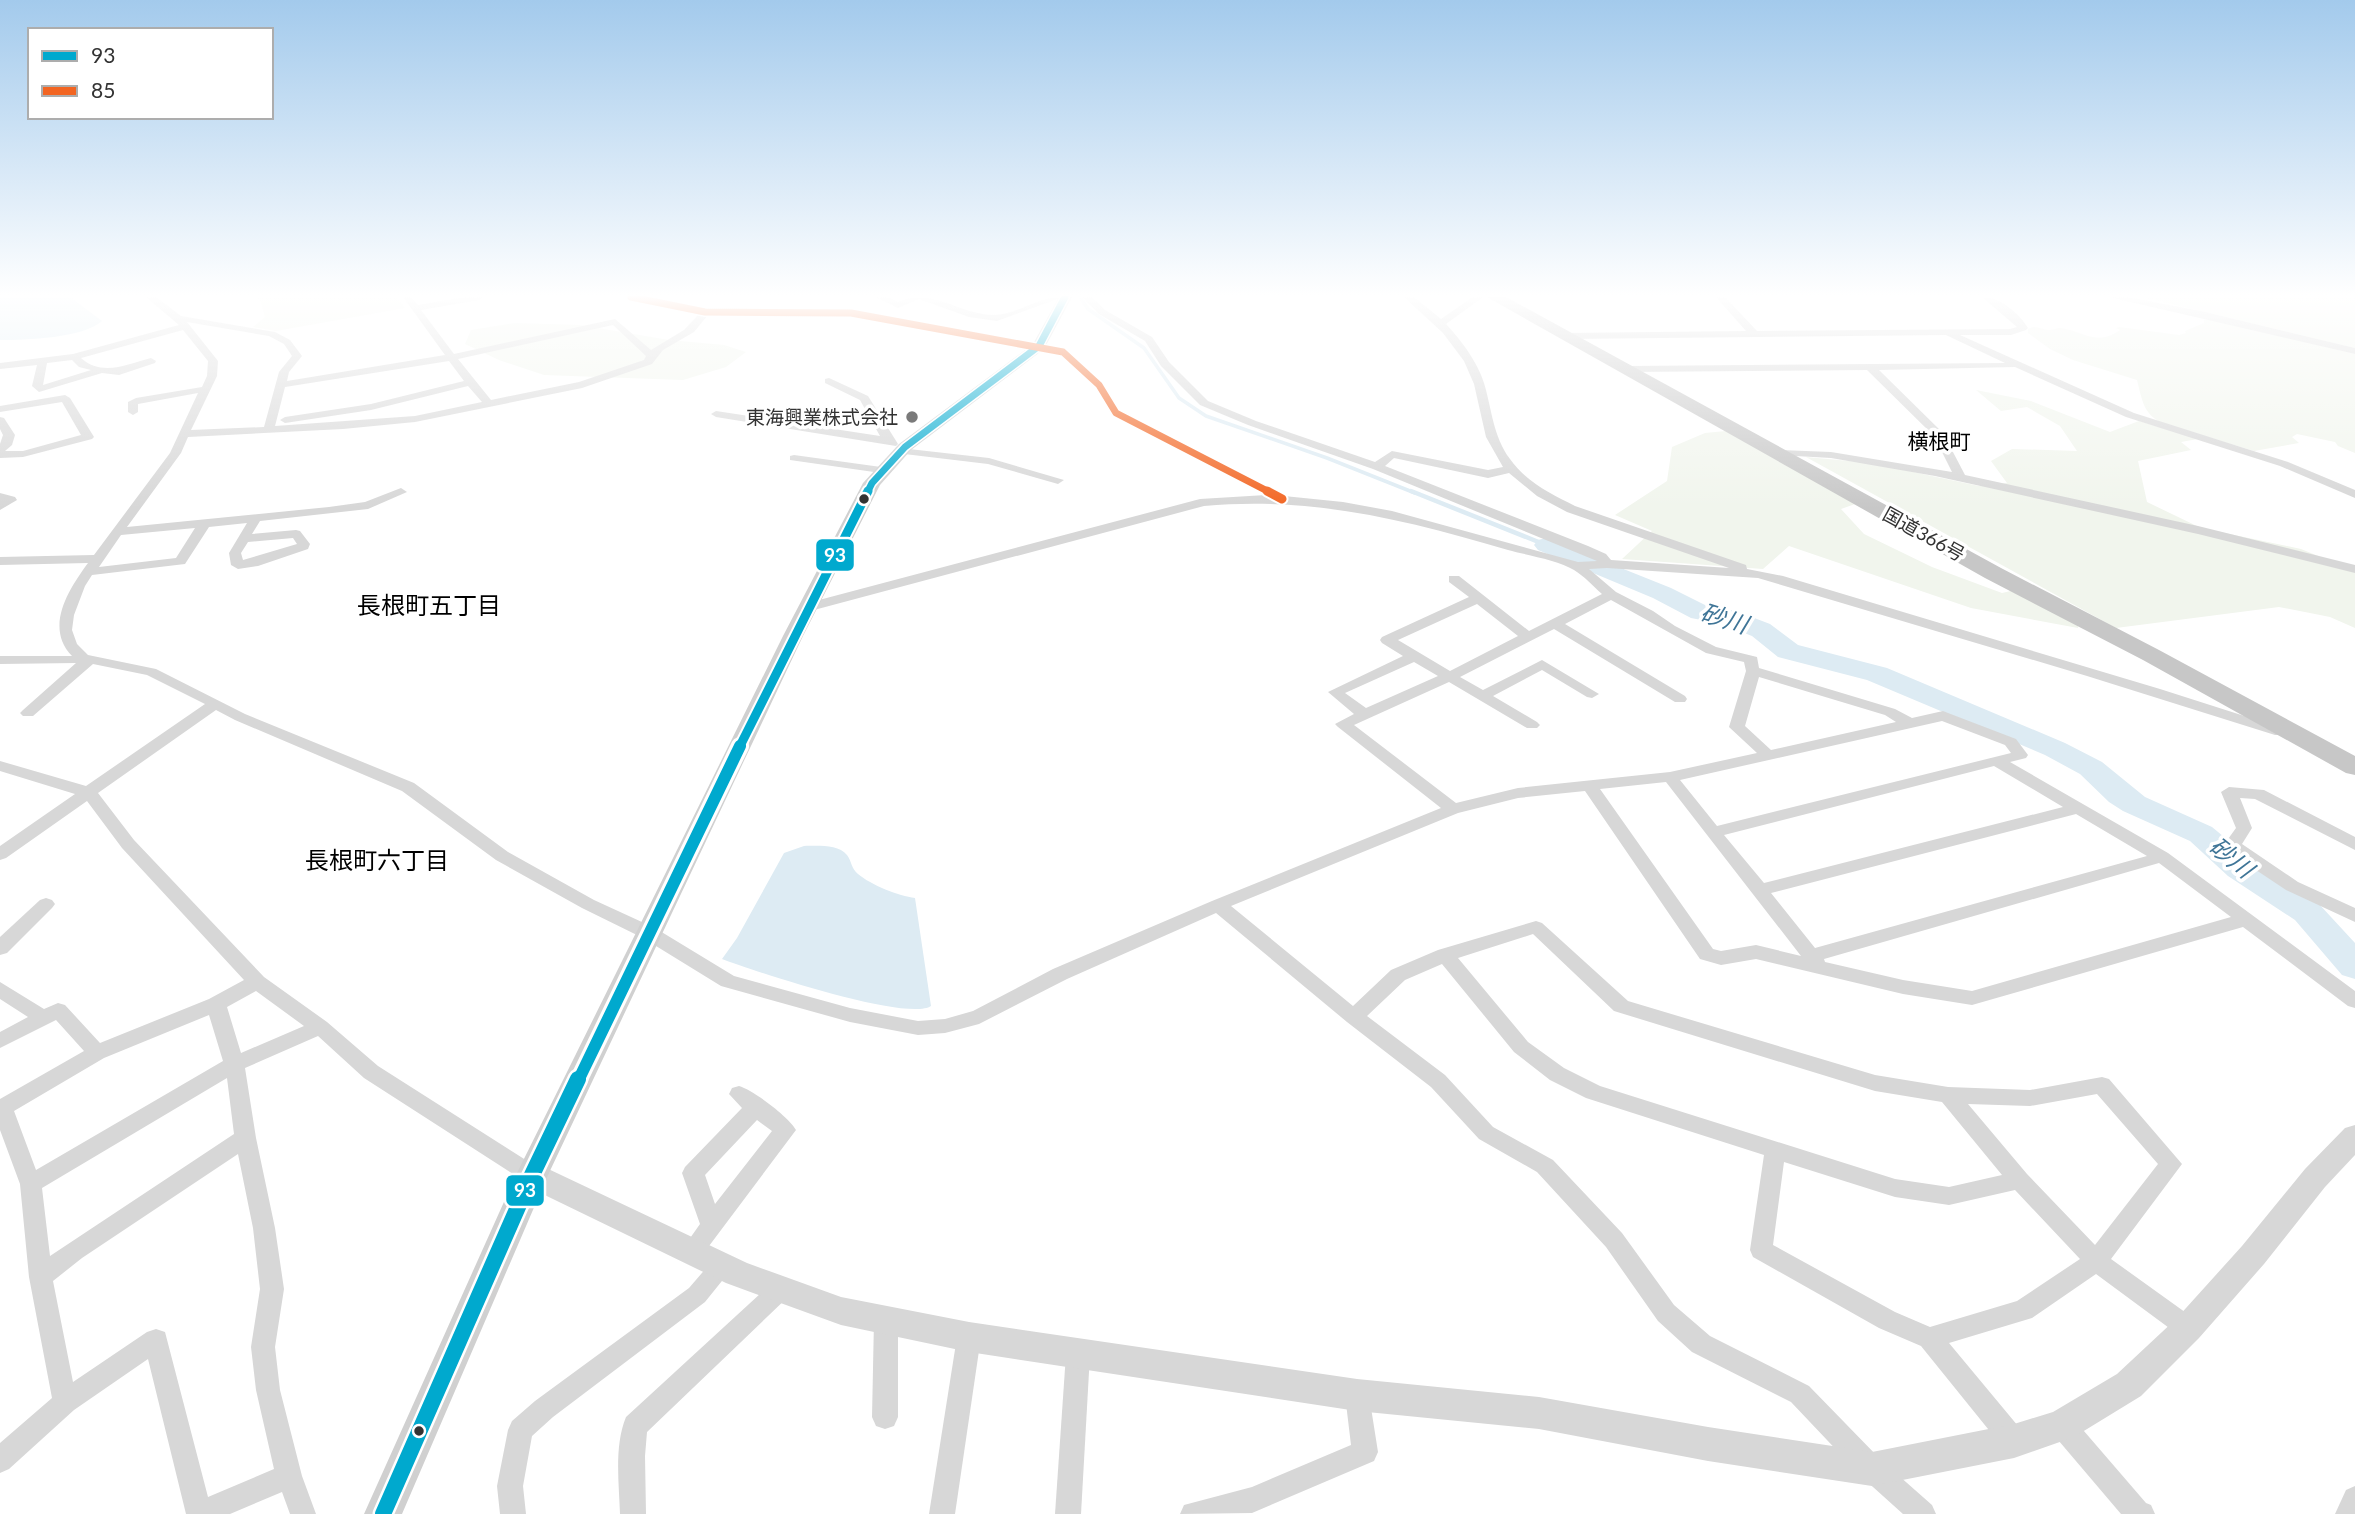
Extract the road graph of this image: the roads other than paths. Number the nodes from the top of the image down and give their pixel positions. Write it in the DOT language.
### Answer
graph roads {
  1 [pos="41,368"];
  2 [pos="93,368"];
  3 [pos="132,368"];
  4 [pos="213,368"];
  5 [pos="288,368"];
  6 [pos="387,368"];
  7 [pos="461,368"];
  8 [pos="632,368"];
  9 [pos="1008,368"];
  10 [pos="1078,368"];
  11 [pos="1169,368"];
  12 [pos="1470,368"];
  13 [pos="1870,368"];
  14 [pos="1882,368"];
  15 [pos="2021,368"];
  16 [pos="1627,369"];
  17 [pos="102,370"];
  18 [pos="829,381"];
  19 [pos="471,382"];
  20 [pos="280,385"];
  21 [pos="206,389"];
  22 [pos="488,402"];
  23 [pos="0,409"];
  24 [pos="134,412"];
  25 [pos="716,414"];
  26 [pos="0,420"];
  27 [pos="270,426"];
  28 [pos="185,434"];
  29 [pos="897,446"];
  30 [pos="0,453"];
  31 [pos="1780,453"];
  32 [pos="794,458"];
  33 [pos="1377,467"];
  34 [pos="1509,469"];
  35 [pos="881,470"];
  36 [pos="1961,479"];
  37 [pos="1058,480"];
  38 [pos="401,492"];
  39 [pos="2355,494"];
  40 [pos="0,497"];
  41 [pos="1282,499"];
  42 [pos="0,506"];
  43 [pos="256,519"];
  44 [pos="204,524"];
  45 [pos="115,532"];
  46 [pos="243,539"];
  47 [pos="96,559"];
  48 [pos="0,561"];
  49 [pos="1604,564"];
  50 [pos="1577,566"];
  51 [pos="2355,569"];
  52 [pos="88,572"];
  53 [pos="1758,574"];
  54 [pos="1454,579"];
  55 [pos="1611,595"];
  56 [pos="1479,598"];
  57 [pos="809,607"];
  58 [pos="1555,623"];
  59 [pos="1528,637"];
  60 [pos="1414,656"];
  61 [pos="86,659"];
  62 [pos="0,660"];
  63 [pos="1753,671"];
  64 [pos="1448,677"];
  65 [pos="1592,694"];
  66 [pos="1482,696"];
  67 [pos="1680,699"];
  68 [pos="216,702"];
  69 [pos="29,713"];
  70 [pos="1364,714"];
  71 [pos="1909,723"];
  72 [pos="1532,725"];
  73 [pos="2304,740"];
  74 [pos="1767,754"];
  75 [pos="1998,762"];
  76 [pos="0,766"];
  77 [pos="2355,767"];
  78 [pos="1670,777"];
  79 [pos="1589,785"];
  80 [pos="88,792"];
  81 [pos="2080,808"];
  82 [pos="1453,809"];
  83 [pos="1713,832"];
  84 [pos="2355,844"];
  85 [pos="0,854"];
  86 [pos="2162,857"];
  87 [pos="1761,890"];
  88 [pos="46,904"];
  89 [pos="1218,905"];
  90 [pos="2355,916"];
  91 [pos="2244,920"];
  92 [pos="649,933"];
  93 [pos="0,948"];
  94 [pos="1446,955"];
  95 [pos="1816,962"];
  96 [pos="257,982"];
  97 [pos="0,989"];
  98 [pos="2355,1001"];
  99 [pos="216,1004"];
  100 [pos="1354,1017"];
  101 [pos="43,1018"];
  102 [pos="320,1027"];
  103 [pos="0,1041"];
  104 [pos="97,1053"];
  105 [pos="234,1064"];
  106 [pos="1948,1095"];
  107 [pos="2355,1136"];
  108 [pos="244,1138"];
  109 [pos="1775,1152"];
  110 [pos="532,1175"];
  111 [pos="2019,1180"];
  112 [pos="31,1184"];
  113 [pos="712,1226"];
  114 [pos="692,1251"];
  115 [pos="2096,1261"];
  116 [pos="722,1266"];
  117 [pos="41,1277"];
  118 [pos="782,1289"];
  119 [pos="886,1320"];
  120 [pos="2188,1328"];
  121 [pos="968,1337"];
  122 [pos="1930,1338"];
  123 [pos="1078,1354"];
  124 [pos="1357,1395"];
  125 [pos="65,1402"];
  126 [pos="885,1417"];
  127 [pos="2062,1425"];
  128 [pos="2014,1441"];
  129 [pos="0,1461"];
  130 [pos="1872,1469"];
  131 [pos="289,1476"];
  132 [pos="2355,1499"];
  133 [pos="303,1514"];
  134 [pos="383,1514"];
  135 [pos="513,1514"];
  136 [pos="633,1514"];
  137 [pos="942,1514"];
  138 [pos="1068,1514"];
  139 [pos="1193,1514"];
  140 [pos="1923,1514"];
  141 [pos="2142,1514"];
  142 [pos="2348,1514"];
  1 -- 17 [label="street"];
  2 -- 17 [label="street"];
  3 -- 17 [label="street"];
  4 -- 21 [label="street"];
  5 -- 20 [label="street"];
  6 -- 20 [label="street"];
  7 -- 19 [label="street"];
  8 -- 22 [label="street"];
  9 -- 29 [label="main road"];
  10 -- 41 [label="street"];
  11 -- 33 [label="street"];
  12 -- 34 [label="street"];
  13 -- 14 [label="street"];
  13 -- 16 [label="street"];
  13 -- 36 [label="street"];
  15 -- 39 [label="street"];
  16 -- 31 [label="highway, 国道366号"];
  18 -- 29 [label="street"];
  19 -- 22 [label="street"];
  19 -- 27 [label="street"];
  20 -- 27 [label="street"];
  21 -- 24 [label="street"];
  21 -- 28 [label="street"];
  22 -- 27 [label="street"];
  23 -- 30 [label="street"];
  25 -- 29 [label="street"];
  26 -- 30 [label="street"];
  27 -- 28 [label="street"];
  28 -- 45 [label="street"];
  29 -- 35 [label="main road"];
  29 -- 37 [label="street"];
  31 -- 36 [label="street"];
  31 -- 73 [label="highway, 国道366号"];
  32 -- 35 [label="street"];
  33 -- 34 [label="street"];
  33 -- 49 [label="street"];
  34 -- 53 [label="street"];
  35 -- 57 [label="main road"];
  36 -- 51 [label="street"];
  38 -- 43 [label="street"];
  40 -- 42 [label="street"];
  41 -- 50 [label="street"];
  41 -- 57 [label="street"];
  43 -- 44 [label="street"];
  43 -- 46 [label="street"];
  44 -- 45 [label="street"];
  44 -- 52 [label="street"];
  45 -- 47 [label="street"];
  46 -- 46 [label="street"];
  47 -- 48 [label="street"];
  47 -- 52 [label="street"];
  49 -- 50 [label="street"];
  49 -- 53 [label="street"];
  50 -- 55 [label="street"];
  52 -- 61 [label="street"];
  53 -- 73 [label="street"];
  54 -- 56 [label="street"];
  55 -- 58 [label="street"];
  55 -- 63 [label="street"];
  56 -- 59 [label="street"];
  56 -- 60 [label="street"];
  57 -- 92 [label="main road"];
  58 -- 59 [label="street"];
  58 -- 67 [label="street"];
  59 -- 64 [label="street"];
  60 -- 64 [label="street"];
  60 -- 70 [label="street"];
  61 -- 62 [label="street"];
  61 -- 68 [label="street"];
  61 -- 69 [label="street"];
  63 -- 71 [label="street"];
  63 -- 74 [label="street"];
  64 -- 66 [label="street"];
  64 -- 70 [label="street"];
  65 -- 66 [label="street"];
  66 -- 72 [label="street"];
  68 -- 80 [label="street"];
  68 -- 92 [label="street"];
  70 -- 82 [label="street"];
  71 -- 74 [label="street"];
  71 -- 75 [label="street"];
  73 -- 77 [label="highway, 国道366号"];
  74 -- 78 [label="street"];
  75 -- 81 [label="street"];
  75 -- 83 [label="street"];
  76 -- 80 [label="street"];
  78 -- 79 [label="street"];
  78 -- 83 [label="street"];
  79 -- 82 [label="street"];
  79 -- 95 [label="street"];
  80 -- 85 [label="street"];
  80 -- 96 [label="street"];
  81 -- 86 [label="street"];
  81 -- 87 [label="street"];
  82 -- 89 [label="street"];
  83 -- 87 [label="street"];
  84 -- 90 [label="street"];
  86 -- 91 [label="street"];
  86 -- 95 [label="street"];
  87 -- 95 [label="street"];
  88 -- 93 [label="street"];
  89 -- 92 [label="street"];
  89 -- 100 [label="street"];
  91 -- 95 [label="street"];
  91 -- 98 [label="street"];
  92 -- 110 [label="main road"];
  94 -- 100 [label="street"];
  94 -- 106 [label="street"];
  94 -- 109 [label="street"];
  96 -- 99 [label="street"];
  96 -- 102 [label="street"];
  97 -- 101 [label="street"];
  99 -- 104 [label="street"];
  99 -- 105 [label="street"];
  100 -- 130 [label="street"];
  101 -- 103 [label="street"];
  101 -- 104 [label="street"];
  102 -- 105 [label="street"];
  102 -- 110 [label="street"];
  104 -- 112 [label="street"];
  105 -- 108 [label="street"];
  105 -- 112 [label="street"];
  106 -- 111 [label="street"];
  106 -- 115 [label="street"];
  107 -- 120 [label="street"];
  108 -- 117 [label="street"];
  108 -- 131 [label="street"];
  109 -- 111 [label="street"];
  109 -- 122 [label="street"];
  110 -- 114 [label="street"];
  110 -- 134 [label="main road"];
  111 -- 115 [label="street"];
  112 -- 117 [label="street"];
  113 -- 113 [label="street"];
  113 -- 114 [label="street"];
  114 -- 116 [label="street"];
  115 -- 120 [label="street"];
  115 -- 122 [label="street"];
  116 -- 118 [label="street"];
  116 -- 135 [label="street"];
  117 -- 125 [label="street"];
  118 -- 119 [label="street"];
  118 -- 136 [label="street"];
  119 -- 121 [label="street"];
  119 -- 126 [label="street"];
  120 -- 127 [label="street"];
  121 -- 123 [label="street"];
  121 -- 137 [label="street"];
  122 -- 128 [label="street"];
  123 -- 124 [label="street"];
  123 -- 138 [label="street"];
  124 -- 130 [label="street"];
  124 -- 139 [label="street"];
  125 -- 129 [label="street"];
  125 -- 131 [label="street"];
  127 -- 128 [label="street"];
  127 -- 141 [label="street"];
  128 -- 130 [label="street"];
  130 -- 140 [label="street"];
  131 -- 133 [label="street"];
  132 -- 142 [label="street"];
}
